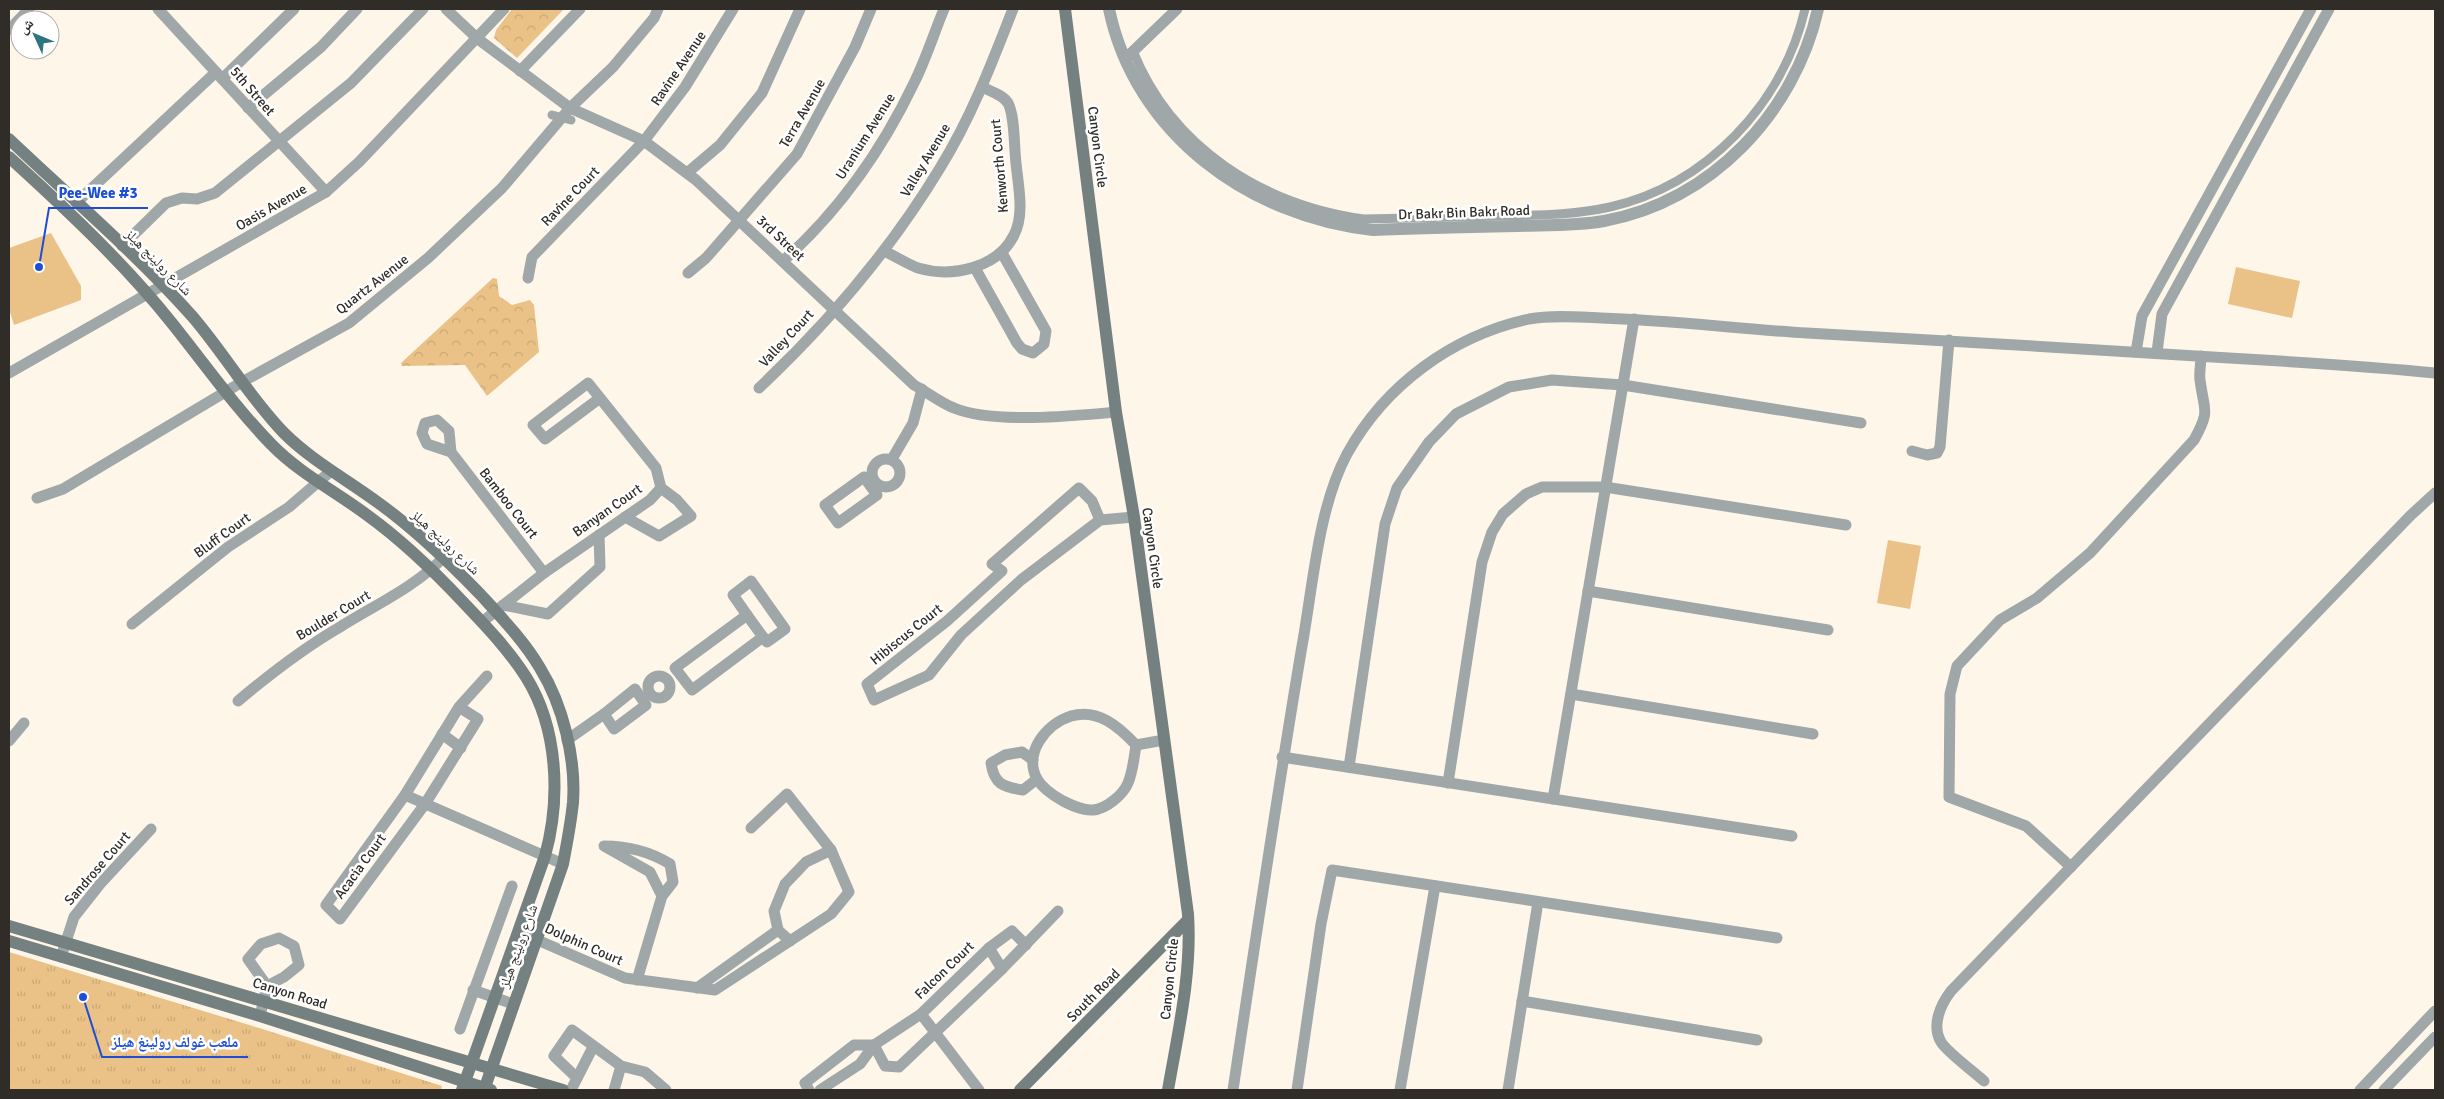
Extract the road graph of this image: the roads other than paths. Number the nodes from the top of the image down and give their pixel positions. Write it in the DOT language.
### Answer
graph roads {
  1 [pos="29,9"];
  2 [pos="158,9"];
  3 [pos="294,9"];
  4 [pos="357,9"];
  5 [pos="423,9"];
  6 [pos="446,9"];
  7 [pos="504,9"];
  8 [pos="580,9"];
  9 [pos="658,9"];
  10 [pos="733,9"];
  11 [pos="800,9"];
  12 [pos="871,9"];
  13 [pos="944,9"];
  14 [pos="1013,9"];
  15 [pos="1065,9"];
  16 [pos="1109,9"];
  17 [pos="1177,9"];
  18 [pos="1805,9"];
  19 [pos="1818,9"];
  20 [pos="2311,9"];
  21 [pos="2330,9"];
  22 [pos="9,30"];
  23 [pos="478,39"];
  24 [pos="1130,55"];
  25 [pos="520,71"];
  26 [pos="219,75"];
  27 [pos="982,87"];
  28 [pos="248,108"];
  29 [pos="570,108"];
  30 [pos="9,139"];
  31 [pos="277,141"];
  32 [pos="644,141"];
  33 [pos="9,157"];
  34 [pos="687,173"];
  35 [pos="326,192"];
  36 [pos="76,202"];
  37 [pos="739,220"];
  38 [pos="122,246"];
  39 [pos="884,251"];
  40 [pos="1002,253"];
  41 [pos="783,261"];
  42 [pos="975,268"];
  43 [pos="688,273"];
  44 [pos="528,278"];
  45 [pos="164,285"];
  46 [pos="147,295"];
  47 [pos="834,309"];
  48 [pos="1634,319"];
  49 [pos="1949,340"];
  50 [pos="2136,352"];
  51 [pos="2157,352"];
  52 [pos="2201,356"];
  53 [pos="9,373"];
  54 [pos="2435,373"];
  55 [pos="242,382"];
  56 [pos="1623,385"];
  57 [pos="759,388"];
  58 [pos="922,389"];
  59 [pos="227,392"];
  60 [pos="600,398"];
  61 [pos="1116,412"];
  62 [pos="1861,423"];
  63 [pos="1912,451"];
  64 [pos="450,452"];
  65 [pos="892,459"];
  66 [pos="331,471"];
  67 [pos="318,483"];
  68 [pos="661,488"];
  69 [pos="1605,488"];
  70 [pos="2434,496"];
  71 [pos="37,498"];
  72 [pos="1134,517"];
  73 [pos="625,518"];
  74 [pos="1100,520"];
  75 [pos="1846,525"];
  76 [pos="599,535"];
  77 [pos="444,557"];
  78 [pos="432,569"];
  79 [pos="544,573"];
  80 [pos="1588,591"];
  81 [pos="499,608"];
  82 [pos="746,615"];
  83 [pos="482,622"];
  84 [pos="132,624"];
  85 [pos="1828,630"];
  86 [pos="763,637"];
  87 [pos="680,675"];
  88 [pos="487,676"];
  89 [pos="1571,694"];
  90 [pos="645,695"];
  91 [pos="238,701"];
  92 [pos="460,707"];
  93 [pos="604,714"];
  94 [pos="24,723"];
  95 [pos="442,734"];
  96 [pos="1813,734"];
  97 [pos="567,740"];
  98 [pos="1038,740"];
  99 [pos="1164,740"];
  100 [pos="9,741"];
  101 [pos="1136,745"];
  102 [pos="461,748"];
  103 [pos="1022,752"];
  104 [pos="1282,757"];
  105 [pos="1033,760"];
  106 [pos="1349,767"];
  107 [pos="1037,779"];
  108 [pos="1448,783"];
  109 [pos="405,795"];
  110 [pos="1553,799"];
  111 [pos="425,804"];
  112 [pos="751,828"];
  113 [pos="151,829"];
  114 [pos="1792,836"];
  115 [pos="831,850"];
  116 [pos="545,856"];
  117 [pos="563,864"];
  118 [pos="2071,868"];
  119 [pos="512,886"];
  120 [pos="1435,886"];
  121 [pos="662,896"];
  122 [pos="1538,902"];
  123 [pos="1058,911"];
  124 [pos="1188,920"];
  125 [pos="9,926"];
  126 [pos="778,930"];
  127 [pos="519,932"];
  128 [pos="1777,938"];
  129 [pos="537,939"];
  130 [pos="9,941"];
  131 [pos="790,941"];
  132 [pos="66,942"];
  133 [pos="1026,945"];
  134 [pos="989,948"];
  135 [pos="61,957"];
  136 [pos="1002,969"];
  137 [pos="637,980"];
  138 [pos="267,986"];
  139 [pos="697,988"];
  140 [pos="473,990"];
  141 [pos="496,997"];
  142 [pos="264,1001"];
  143 [pos="1522,1001"];
  144 [pos="513,1004"];
  145 [pos="2435,1011"];
  146 [pos="921,1014"];
  147 [pos="260,1016"];
  148 [pos="460,1029"];
  149 [pos="936,1034"];
  150 [pos="2435,1037"];
  151 [pos="1757,1040"];
  152 [pos="874,1045"];
  153 [pos="593,1047"];
  154 [pos="472,1065"];
  155 [pos="621,1066"];
  156 [pos="491,1070"];
  157 [pos="578,1078"];
  158 [pos="1984,1081"];
  159 [pos="464,1086"];
  160 [pos="486,1090"];
  161 [pos="563,1090"];
  162 [pos="571,1090"];
  163 [pos="616,1090"];
  164 [pos="666,1090"];
  165 [pos="809,1090"];
  166 [pos="820,1090"];
  167 [pos="979,1090"];
  168 [pos="1020,1090"];
  169 [pos="1168,1090"];
  170 [pos="1233,1090"];
  171 [pos="1297,1090"];
  172 [pos="1400,1090"];
  173 [pos="1508,1090"];
  174 [pos="2360,1090"];
  175 [pos="2384,1090"];
  1 -- 22 [label="street"];
  2 -- 26 [label="street, 5th Street"];
  3 -- 26 [label="street"];
  4 -- 28 [label="street"];
  5 -- 31 [label="street"];
  6 -- 23 [label="street, 3rd Street"];
  7 -- 23 [label="street, Oasis Avenue"];
  8 -- 25 [label="street"];
  9 -- 29 [label="street, Quartz Avenue"];
  10 -- 32 [label="street, Ravine Avenue"];
  11 -- 34 [label="street"];
  12 -- 37 [label="street, Terra Avenue"];
  13 -- 41 [label="street, Uranium Avenue"];
  14 -- 27 [label="street, Valley Avenue"];
  15 -- 61 [label="main road, Canyon Circle"];
  16 -- 24 [label="street, Dr Bakr Bin Bakr Road"];
  17 -- 24 [label="street"];
  18 -- 24 [label="street"];
  19 -- 24 [label="street, Dr Bakr Bin Bakr Road"];
  20 -- 50 [label="street"];
  21 -- 51 [label="street"];
  23 -- 25 [label="street, 3rd Street"];
  23 -- 35 [label="street, Oasis Avenue"];
  25 -- 29 [label="street, 3rd Street"];
  26 -- 28 [label="street, 5th Street"];
  26 -- 36 [label="street"];
  27 -- 39 [label="street, Valley Avenue"];
  27 -- 40 [label="street, Kenworth Court"];
  28 -- 31 [label="street, 5th Street"];
  29 -- 32 [label="street, 3rd Street"];
  29 -- 55 [label="street, Quartz Avenue"];
  30 -- 36 [label="main road, شارع رولينج هيلز"];
  31 -- 35 [label="street, 5th Street"];
  31 -- 38 [label="street"];
  32 -- 34 [label="street, 3rd Street"];
  32 -- 44 [label="street, Ravine Court"];
  33 -- 46 [label="main road, شارع رولينج هيلز"];
  34 -- 37 [label="street, 3rd Street"];
  35 -- 45 [label="street, Oasis Avenue"];
  36 -- 38 [label="main road, شارع رولينج هيلز"];
  37 -- 41 [label="street, 3rd Street"];
  37 -- 43 [label="street, Terra Avenue"];
  38 -- 45 [label="main road, شارع رولينج هيلز"];
  39 -- 42 [label="street, Kenworth Court"];
  39 -- 47 [label="street, Valley Avenue"];
  40 -- 42 [label="street, Kenworth Court"];
  40 -- 42 [label="street"];
  41 -- 47 [label="street, 3rd Street"];
  45 -- 46 [label="street, Oasis Avenue"];
  45 -- 55 [label="main road, شارع رولينج هيلز"];
  46 -- 53 [label="street, Oasis Avenue"];
  46 -- 59 [label="main road, شارع رولينج هيلز"];
  47 -- 57 [label="street, Valley Court"];
  47 -- 58 [label="street, 3rd Street"];
  48 -- 49 [label="street"];
  48 -- 56 [label="street"];
  48 -- 104 [label="street"];
  49 -- 50 [label="street"];
  49 -- 63 [label="street"];
  50 -- 51 [label="street"];
  51 -- 52 [label="street"];
  52 -- 54 [label="street"];
  52 -- 118 [label="street"];
  55 -- 59 [label="street, Quartz Avenue"];
  55 -- 66 [label="main road, شارع رولينج هيلز"];
  56 -- 62 [label="street"];
  56 -- 69 [label="street"];
  56 -- 106 [label="street"];
  58 -- 61 [label="street, 3rd Street"];
  58 -- 65 [label="street"];
  59 -- 67 [label="main road, شارع رولينج هيلز"];
  59 -- 71 [label="street, Quartz Avenue"];
  60 -- 60 [label="street, Banyan Court"];
  60 -- 68 [label="street, Banyan Court"];
  61 -- 72 [label="main road, Canyon Circle"];
  64 -- 79 [label="street, Bamboo Court"];
  65 -- 65 [label="street"];
  66 -- 67 [label="street, Bluff Court"];
  66 -- 77 [label="main road, شارع رولينج هيلز"];
  67 -- 78 [label="main road, شارع رولينج هيلز"];
  67 -- 84 [label="street, Bluff Court"];
  68 -- 73 [label="street, Banyan Court"];
  68 -- 73 [label="street"];
  69 -- 75 [label="street"];
  69 -- 80 [label="street"];
  69 -- 108 [label="street"];
  70 -- 118 [label="street"];
  72 -- 74 [label="street"];
  72 -- 99 [label="main road, Canyon Circle"];
  73 -- 76 [label="street, Banyan Court"];
  74 -- 74 [label="street, Hibiscus Court"];
  76 -- 79 [label="street, Banyan Court"];
  76 -- 81 [label="street"];
  77 -- 78 [label="street, Boulder Court"];
  77 -- 81 [label="main road, شارع رولينج هيلز"];
  78 -- 83 [label="main road, شارع رولينج هيلز"];
  78 -- 91 [label="street, Boulder Court"];
  79 -- 81 [label="street, Banyan Court"];
  80 -- 85 [label="street"];
  80 -- 89 [label="street"];
  81 -- 83 [label="street, Banyan Court"];
  81 -- 97 [label="main road, شارع رولينج هيلز"];
  82 -- 86 [label="street"];
  82 -- 86 [label="street"];
  82 -- 87 [label="street"];
  83 -- 116 [label="main road, شارع رولينج هيلز"];
  86 -- 87 [label="street"];
  87 -- 90 [label="street"];
  88 -- 92 [label="street, Acacia Court"];
  89 -- 96 [label="street"];
  89 -- 110 [label="street"];
  90 -- 93 [label="street"];
  90 -- 93 [label="street"];
  92 -- 95 [label="street, Acacia Court"];
  92 -- 102 [label="street, Acacia Court"];
  93 -- 97 [label="street"];
  94 -- 100 [label="street"];
  95 -- 102 [label="street"];
  95 -- 109 [label="street, Acacia Court"];
  97 -- 117 [label="main road, شارع رولينج هيلز"];
  98 -- 101 [label="street"];
  98 -- 103 [label="street"];
  98 -- 105 [label="street"];
  99 -- 101 [label="street"];
  99 -- 124 [label="main road, Canyon Circle"];
  101 -- 107 [label="street"];
  102 -- 111 [label="street, Acacia Court"];
  103 -- 105 [label="street"];
  103 -- 107 [label="street"];
  104 -- 106 [label="street"];
  104 -- 170 [label="street"];
  105 -- 107 [label="street"];
  106 -- 108 [label="street"];
  108 -- 110 [label="street"];
  109 -- 111 [label="street"];
  109 -- 111 [label="street, Acacia Court"];
  110 -- 114 [label="street"];
  111 -- 116 [label="street"];
  112 -- 115 [label="street, Dolphin Court"];
  113 -- 132 [label="street, Sandrose Court"];
  115 -- 126 [label="street"];
  115 -- 131 [label="street, Dolphin Court"];
  116 -- 117 [label="street"];
  116 -- 127 [label="main road, شارع رولينج هيلز"];
  117 -- 129 [label="main road, شارع رولينج هيلز"];
  118 -- 158 [label="street"];
  119 -- 140 [label="street"];
  120 -- 122 [label="street"];
  120 -- 171 [label="street"];
  120 -- 172 [label="street"];
  121 -- 121 [label="street, Dolphin Court"];
  121 -- 137 [label="street, Dolphin Court"];
  122 -- 128 [label="street"];
  122 -- 143 [label="street"];
  123 -- 133 [label="street"];
  124 -- 168 [label="main road, South Road"];
  124 -- 169 [label="main road, Canyon Circle"];
  125 -- 132 [label="main road, Canyon Road"];
  126 -- 131 [label="street"];
  126 -- 139 [label="street"];
  127 -- 129 [label="street, Dolphin Court"];
  127 -- 141 [label="main road, شارع رولينج هيلز"];
  129 -- 137 [label="street, Dolphin Court"];
  129 -- 144 [label="main road, شارع رولينج هيلز"];
  130 -- 135 [label="main road"];
  131 -- 139 [label="street, Dolphin Court"];
  132 -- 135 [label="street, Sandrose Court"];
  132 -- 142 [label="main road, Canyon Road"];
  133 -- 134 [label="street, Falcon Court"];
  133 -- 136 [label="street"];
  134 -- 136 [label="street, Falcon Court"];
  134 -- 146 [label="street, Falcon Court"];
  135 -- 147 [label="main road"];
  136 -- 149 [label="street"];
  137 -- 139 [label="street, Dolphin Court"];
  138 -- 138 [label="street"];
  138 -- 142 [label="street"];
  140 -- 141 [label="street"];
  140 -- 148 [label="street"];
  141 -- 144 [label="street"];
  141 -- 154 [label="main road, شارع رولينج هيلز"];
  142 -- 147 [label="street"];
  142 -- 154 [label="main road, Canyon Road"];
  143 -- 151 [label="street"];
  143 -- 173 [label="street"];
  144 -- 156 [label="main road, شارع رولينج هيلز"];
  145 -- 174 [label="street"];
  146 -- 149 [label="street, Falcon Court"];
  146 -- 152 [label="street, Falcon Court"];
  147 -- 159 [label="main road"];
  149 -- 152 [label="street"];
  149 -- 167 [label="street, Falcon Court"];
  150 -- 175 [label="street"];
  152 -- 165 [label="street, Falcon Court"];
  152 -- 166 [label="street, Falcon Court"];
  153 -- 155 [label="street"];
  153 -- 157 [label="street"];
  153 -- 157 [label="street"];
  154 -- 156 [label="main road, Canyon Road"];
  154 -- 159 [label="main road, شارع رولينج هيلز"];
  155 -- 163 [label="street"];
  155 -- 164 [label="street"];
  156 -- 160 [label="main road, شارع رولينج هيلز"];
  156 -- 161 [label="main road, Canyon Road"];
  157 -- 162 [label="street"];
  159 -- 160 [label="main road"];
}
